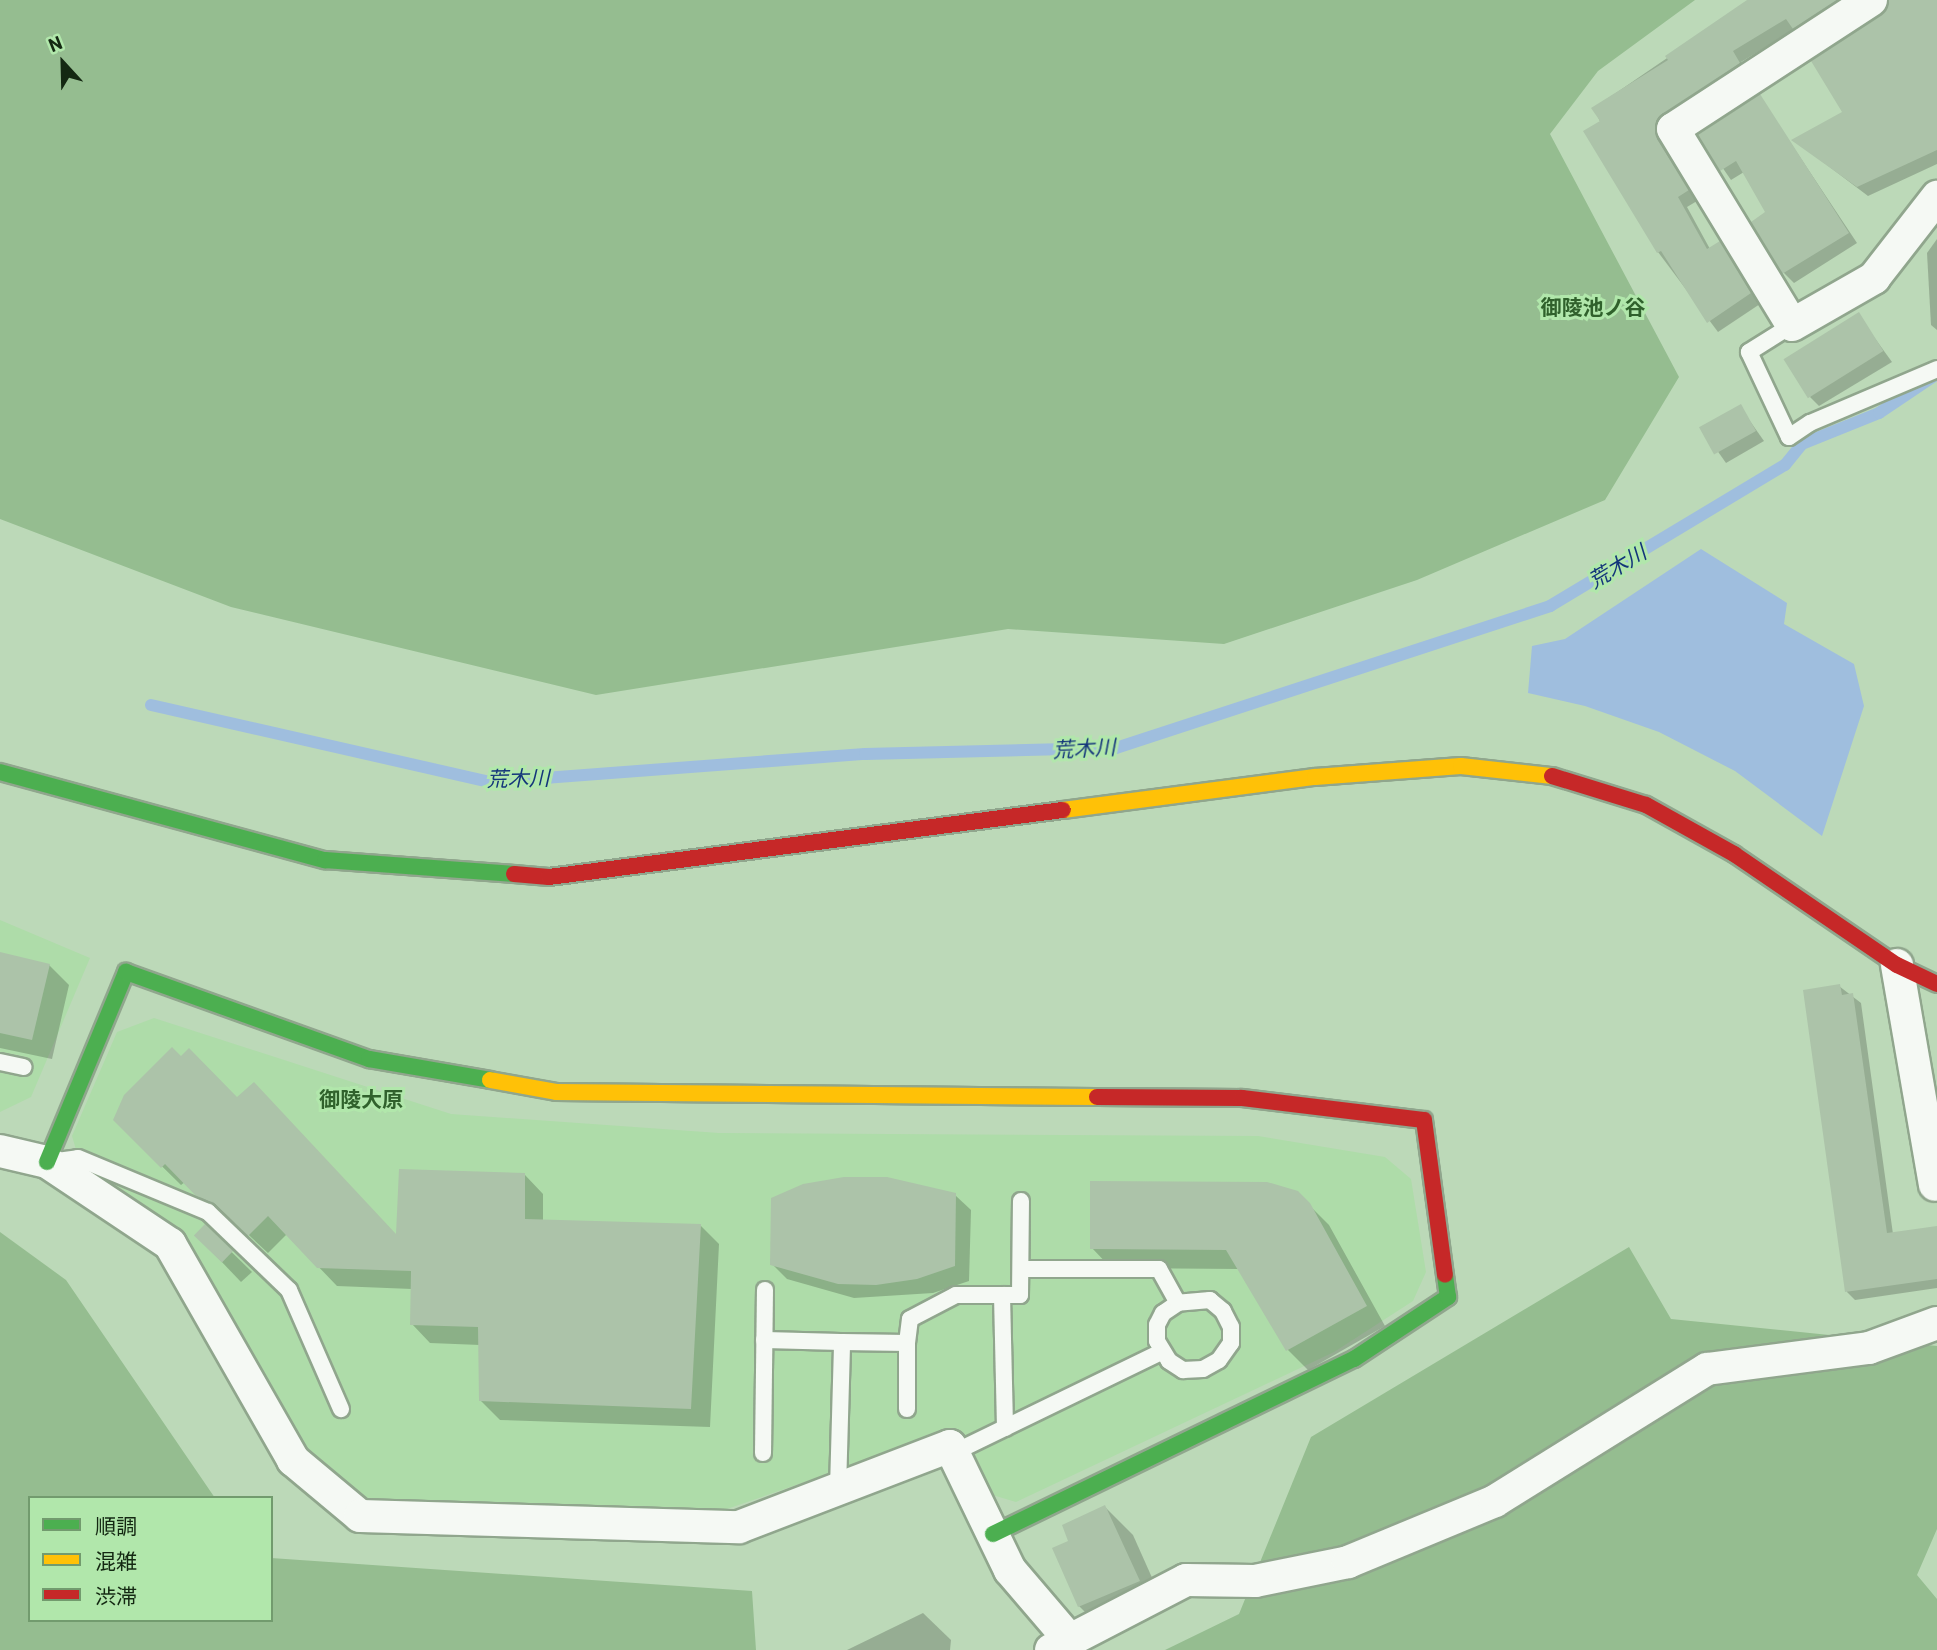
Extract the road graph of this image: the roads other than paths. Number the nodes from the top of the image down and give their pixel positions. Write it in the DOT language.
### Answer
graph roads {
  1 [pos="1871,0"];
  2 [pos="1937,198"];
  3 [pos="1792,325"];
  4 [pos="1937,369"];
  5 [pos="0,772"];
  6 [pos="1896,965"];
  7 [pos="1937,984"];
  8 [pos="0,1062"];
  9 [pos="23,1068"];
  10 [pos="0,1151"];
  11 [pos="47,1162"];
  12 [pos="1935,1185"];
  13 [pos="1021,1200"];
  14 [pos="1021,1269"];
  15 [pos="765,1290"];
  16 [pos="1002,1295"];
  17 [pos="1178,1303"];
  18 [pos="1937,1323"];
  19 [pos="764,1340"];
  20 [pos="842,1342"];
  21 [pos="906,1343"];
  22 [pos="1163,1351"];
  23 [pos="341,1409"];
  24 [pos="907,1409"];
  25 [pos="1005,1428"];
  26 [pos="764,1453"];
  27 [pos="953,1453"];
  28 [pos="838,1489"];
  29 [pos="993,1534"];
  30 [pos="1060,1644"];
  1 -- 3 [label="street"];
  2 -- 3 [label="street"];
  3 -- 4 [label="lane"];
  5 -- 6 [label="street"];
  6 -- 7 [label="street"];
  6 -- 12 [label="street"];
  8 -- 9 [label="lane"];
  10 -- 11 [label="street"];
  11 -- 23 [label="lane"];
  11 -- 28 [label="street"];
  11 -- 29 [label="street"];
  13 -- 14 [label="lane"];
  14 -- 16 [label="lane"];
  14 -- 17 [label="lane"];
  15 -- 19 [label="lane"];
  16 -- 21 [label="lane"];
  16 -- 25 [label="lane"];
  17 -- 22 [label="lane"];
  17 -- 22 [label="lane"];
  18 -- 30 [label="street"];
  19 -- 20 [label="lane"];
  19 -- 26 [label="lane"];
  20 -- 21 [label="lane"];
  20 -- 28 [label="lane"];
  21 -- 24 [label="lane"];
  22 -- 25 [label="lane"];
  25 -- 27 [label="lane"];
  27 -- 28 [label="street"];
  27 -- 29 [label="street"];
  29 -- 30 [label="street"];
}
